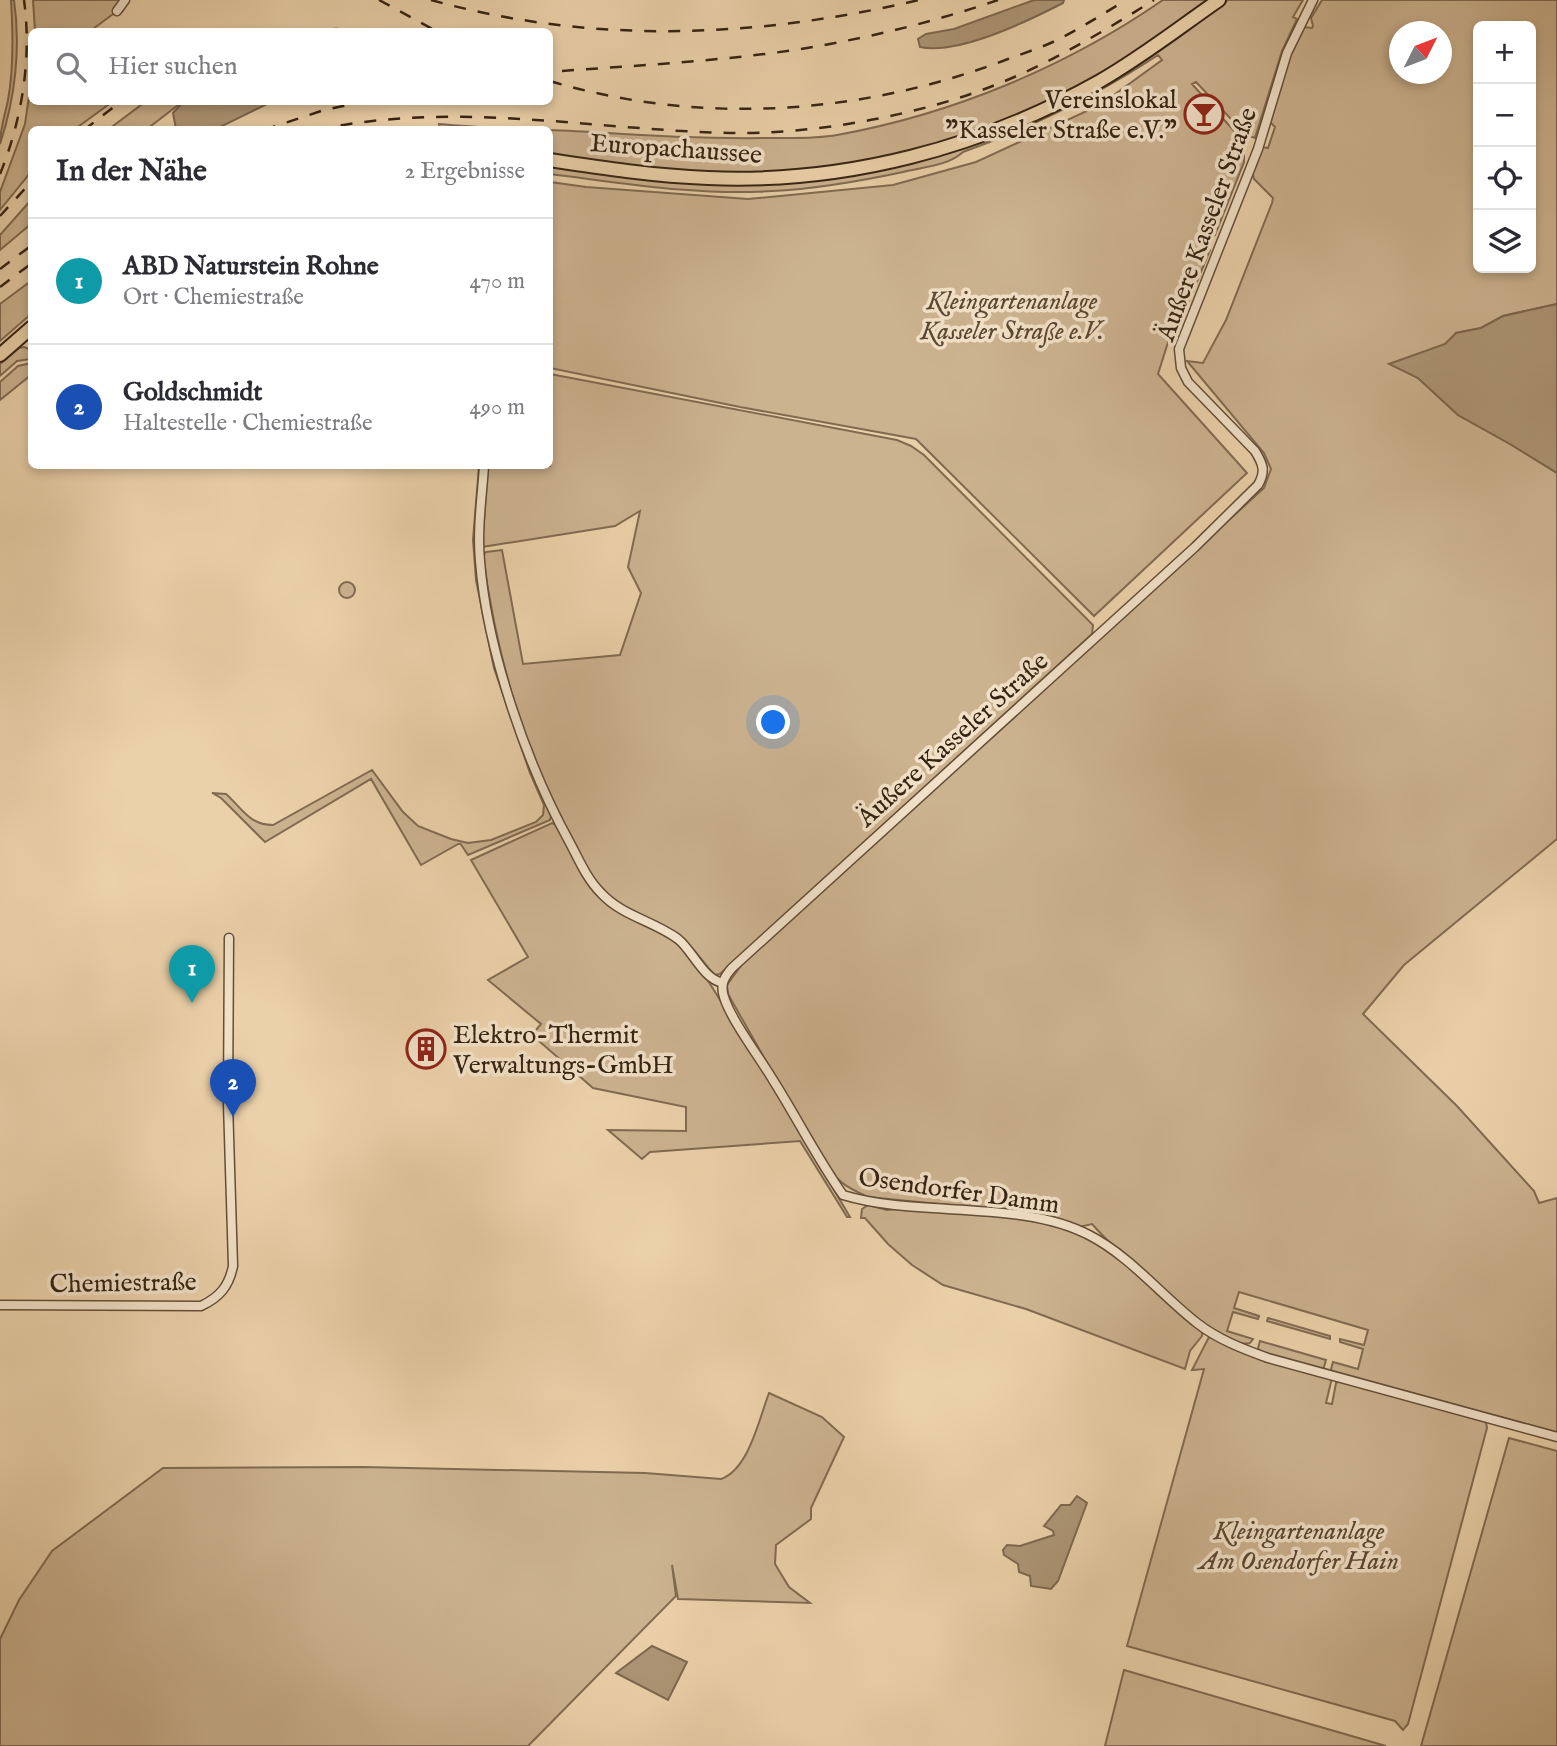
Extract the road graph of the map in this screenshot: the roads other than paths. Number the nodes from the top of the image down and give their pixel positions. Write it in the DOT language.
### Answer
graph roads {
  1 [pos="125,0"];
  2 [pos="1219,0"];
  3 [pos="1313,0"];
  4 [pos="117,11"];
  5 [pos="553,160"];
  6 [pos="28,330"];
  7 [pos="0,355"];
  8 [pos="484,469"];
  9 [pos="229,938"];
  10 [pos="723,983"];
  11 [pos="0,1305"];
  12 [pos="1557,1437"];
  1 -- 4 [label="street"];
  2 -- 5 [label="main road, Europachaussee"];
  3 -- 10 [label="street, Äußere Kasseler Straße"];
  6 -- 7 [label="main road"];
  8 -- 10 [label="street"];
  9 -- 11 [label="street, Chemiestraße"];
  10 -- 12 [label="street, Osendorfer Damm"];
}
